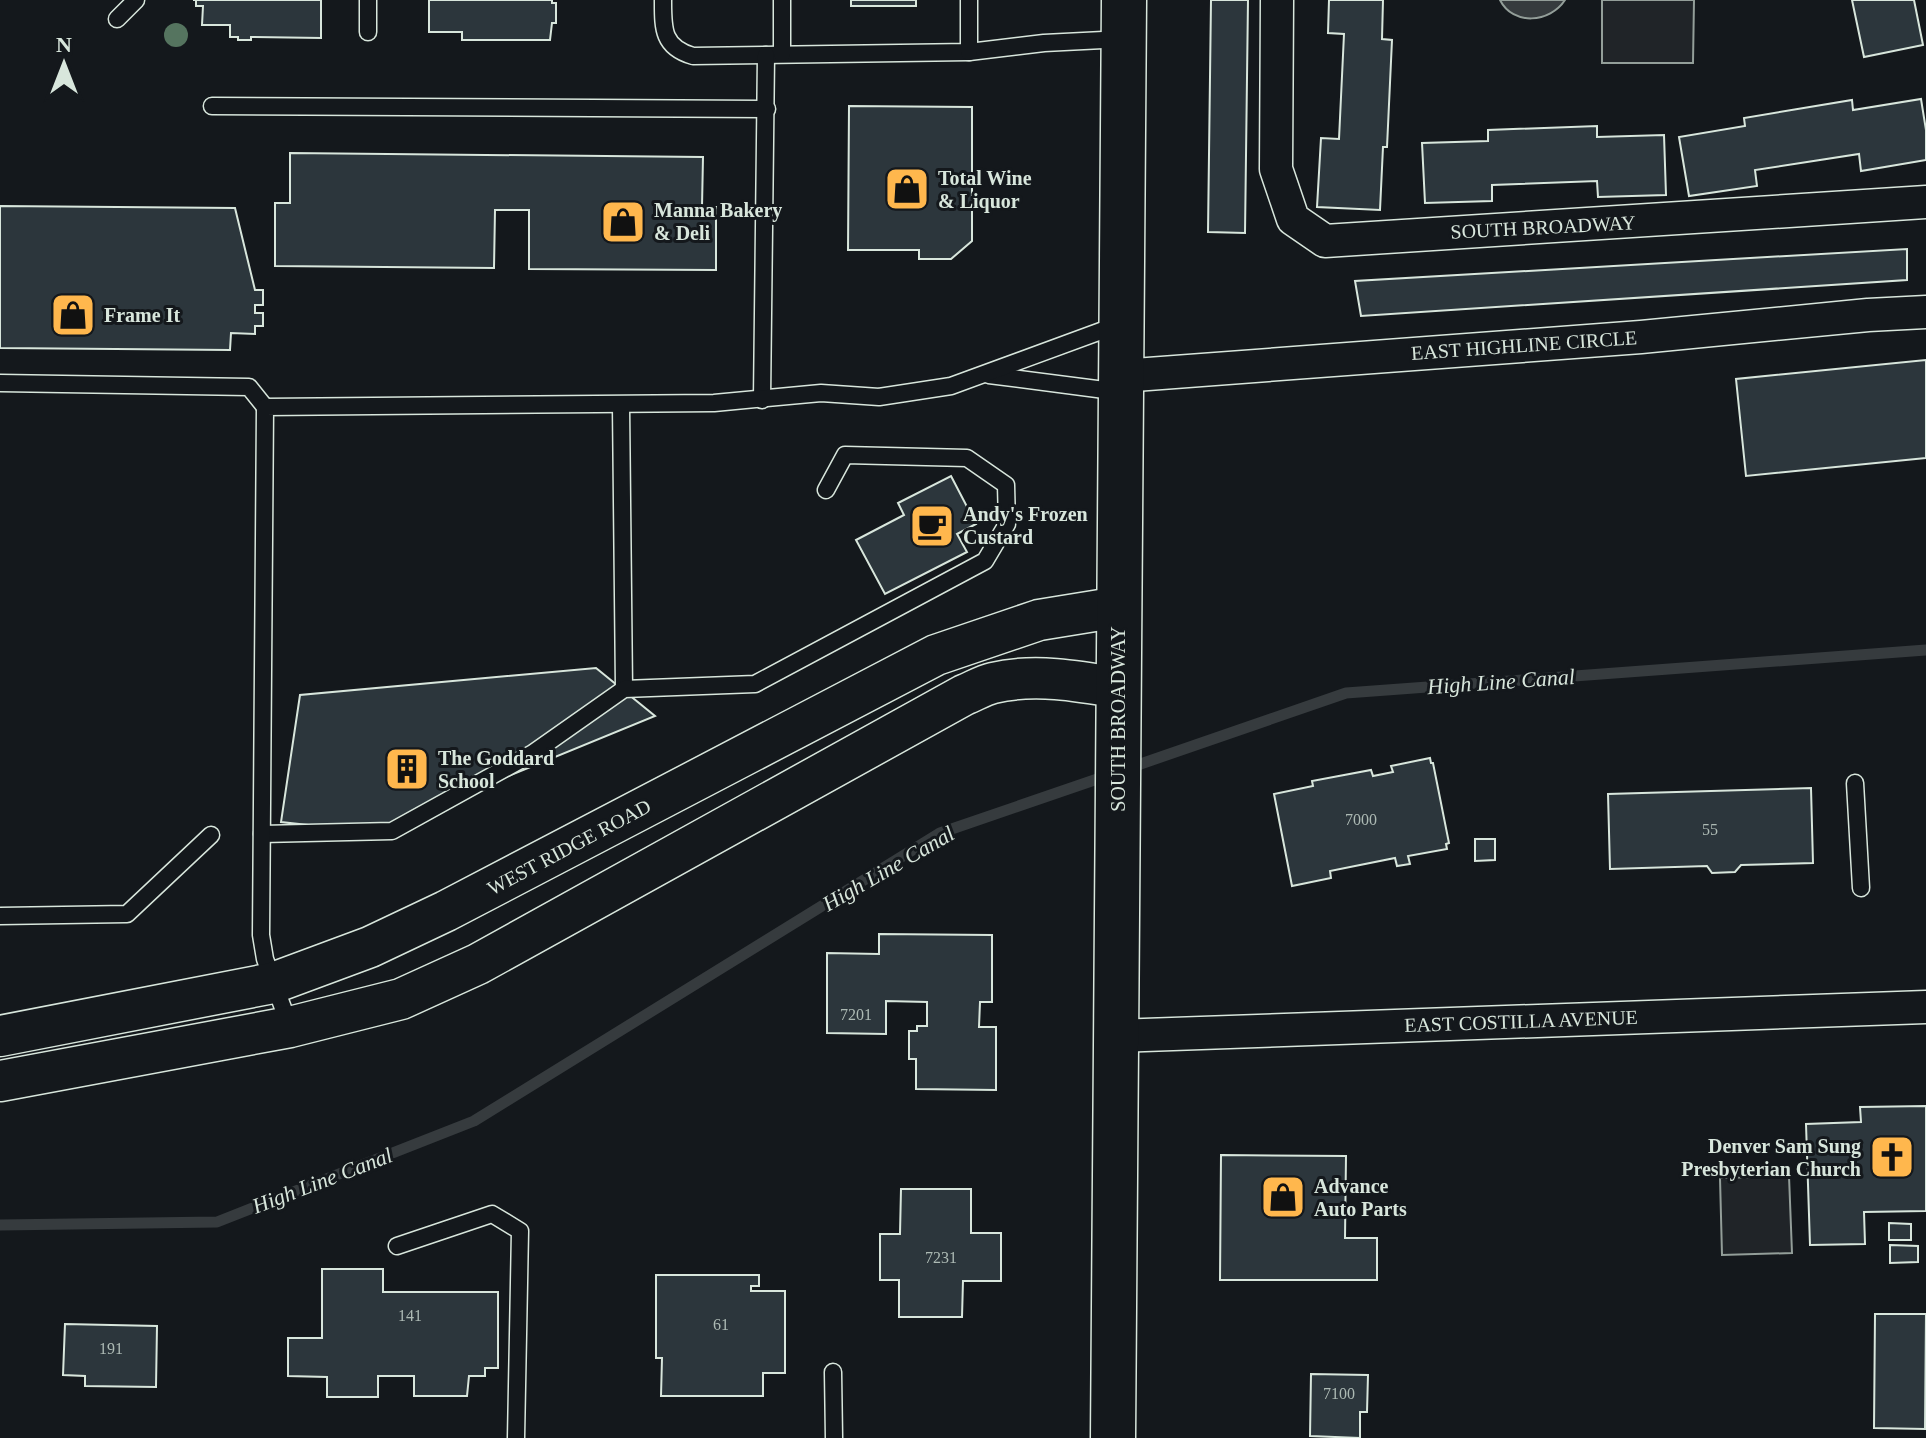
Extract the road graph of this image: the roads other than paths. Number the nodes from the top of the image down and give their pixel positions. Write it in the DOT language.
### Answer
graph roads {
  1 [pos="136,0"];
  2 [pos="368,0"];
  3 [pos="663,0"];
  4 [pos="782,0"];
  5 [pos="969,0"];
  6 [pos="1277,0"];
  7 [pos="117,19"];
  8 [pos="1124,19"];
  9 [pos="368,32"];
  10 [pos="969,52"];
  11 [pos="774,54"];
  12 [pos="212,106"];
  13 [pos="767,109"];
  14 [pos="1926,202"];
  15 [pos="1926,312"];
  16 [pos="1122,324"];
  17 [pos="983,374"];
  18 [pos="0,383"];
  19 [pos="1121,384"];
  20 [pos="762,400"];
  21 [pos="621,406"];
  22 [pos="265,407"];
  23 [pos="826,490"];
  24 [pos="1119,607"];
  25 [pos="1119,688"];
  26 [pos="624,689"];
  27 [pos="1855,783"];
  28 [pos="262,834"];
  29 [pos="211,835"];
  30 [pos="1861,888"];
  31 [pos="0,916"];
  32 [pos="273,983"];
  33 [pos="1926,1007"];
  34 [pos="290,1027"];
  35 [pos="0,1036"];
  36 [pos="1116,1036"];
  37 [pos="0,1081"];
  38 [pos="397,1246"];
  39 [pos="833,1372"];
  40 [pos="516,1438"];
  41 [pos="834,1438"];
  42 [pos="1113,1438"];
  1 -- 7 [label="lane"];
  2 -- 9 [label="lane"];
  3 -- 11 [label="lane"];
  4 -- 11 [label="lane"];
  5 -- 10 [label="lane"];
  6 -- 14 [label="street, SOUTH BROADWAY"];
  8 -- 10 [label="lane"];
  8 -- 16 [label="main road, SOUTH BROADWAY"];
  10 -- 11 [label="lane"];
  11 -- 13 [label="lane"];
  12 -- 13 [label="lane"];
  13 -- 20 [label="lane"];
  15 -- 19 [label="street, EAST HIGHLINE CIRCLE"];
  16 -- 17 [label="lane"];
  16 -- 19 [label="main road, SOUTH BROADWAY"];
  17 -- 19 [label="lane"];
  17 -- 20 [label="lane"];
  18 -- 22 [label="lane"];
  19 -- 24 [label="main road, SOUTH BROADWAY"];
  20 -- 21 [label="lane"];
  21 -- 22 [label="lane"];
  21 -- 26 [label="lane"];
  22 -- 28 [label="lane"];
  23 -- 26 [label="lane"];
  24 -- 25 [label="main road, SOUTH BROADWAY"];
  24 -- 32 [label="street, WEST RIDGE ROAD"];
  25 -- 34 [label="street"];
  25 -- 36 [label="main road, SOUTH BROADWAY"];
  26 -- 28 [label="lane"];
  27 -- 30 [label="lane"];
  28 -- 32 [label="lane"];
  29 -- 31 [label="lane"];
  32 -- 34 [label="lane"];
  32 -- 35 [label="street, WEST RIDGE ROAD"];
  33 -- 36 [label="street, EAST COSTILLA AVENUE"];
  34 -- 37 [label="street"];
  36 -- 42 [label="main road, SOUTH BROADWAY"];
  38 -- 40 [label="lane"];
  39 -- 41 [label="lane"];
}
